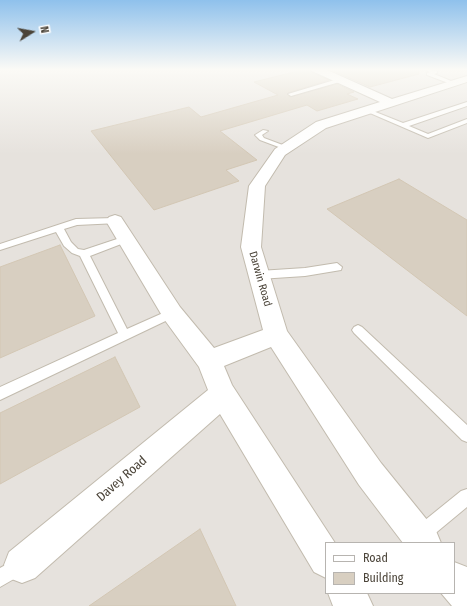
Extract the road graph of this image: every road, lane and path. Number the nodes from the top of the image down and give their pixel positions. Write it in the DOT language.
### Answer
graph roads {
  1 [pos="379,97"];
  2 [pos="409,97"];
  3 [pos="391,103"];
  4 [pos="467,104"];
  5 [pos="366,110"];
  6 [pos="467,121"];
  7 [pos="404,125"];
  8 [pos="265,131"];
  9 [pos="286,148"];
  10 [pos="58,227"];
  11 [pos="120,230"];
  12 [pos="0,247"];
  13 [pos="84,254"];
  14 [pos="337,267"];
  15 [pos="259,275"];
  16 [pos="172,313"];
  17 [pos="358,330"];
  18 [pos="276,335"];
  19 [pos="125,336"];
  20 [pos="209,361"];
  21 [pos="0,394"];
  22 [pos="223,394"];
  23 [pos="467,435"];
  24 [pos="467,497"];
  25 [pos="421,540"];
  26 [pos="325,558"];
  27 [pos="11,572"];
  28 [pos="455,581"];
  29 [pos="347,594"];
  30 [pos="467,595"];
  31 [pos="354,606"];
  1 -- 3 [label="street"];
  2 -- 3 [label="street, Darwin Road"];
  3 -- 5 [label="street, Darwin Road"];
  4 -- 7 [label="lane"];
  5 -- 7 [label="lane"];
  5 -- 9 [label="street, Darwin Road"];
  6 -- 7 [label="lane"];
  8 -- 9 [label="lane"];
  9 -- 15 [label="street, Darwin Road"];
  10 -- 11 [label="lane"];
  10 -- 12 [label="lane"];
  10 -- 13 [label="lane"];
  11 -- 13 [label="lane"];
  11 -- 16 [label="street"];
  13 -- 19 [label="lane"];
  14 -- 15 [label="lane"];
  15 -- 18 [label="street, Darwin Road"];
  16 -- 19 [label="lane"];
  16 -- 20 [label="street"];
  17 -- 23 [label="lane"];
  18 -- 20 [label="street"];
  18 -- 25 [label="street, Darwin Road"];
  19 -- 21 [label="lane"];
  20 -- 22 [label="street"];
  22 -- 26 [label="street"];
  22 -- 27 [label="street, Davey Road"];
  24 -- 25 [label="lane"];
  28 -- 30 [label="street"];
  29 -- 31 [label="street"];
}
